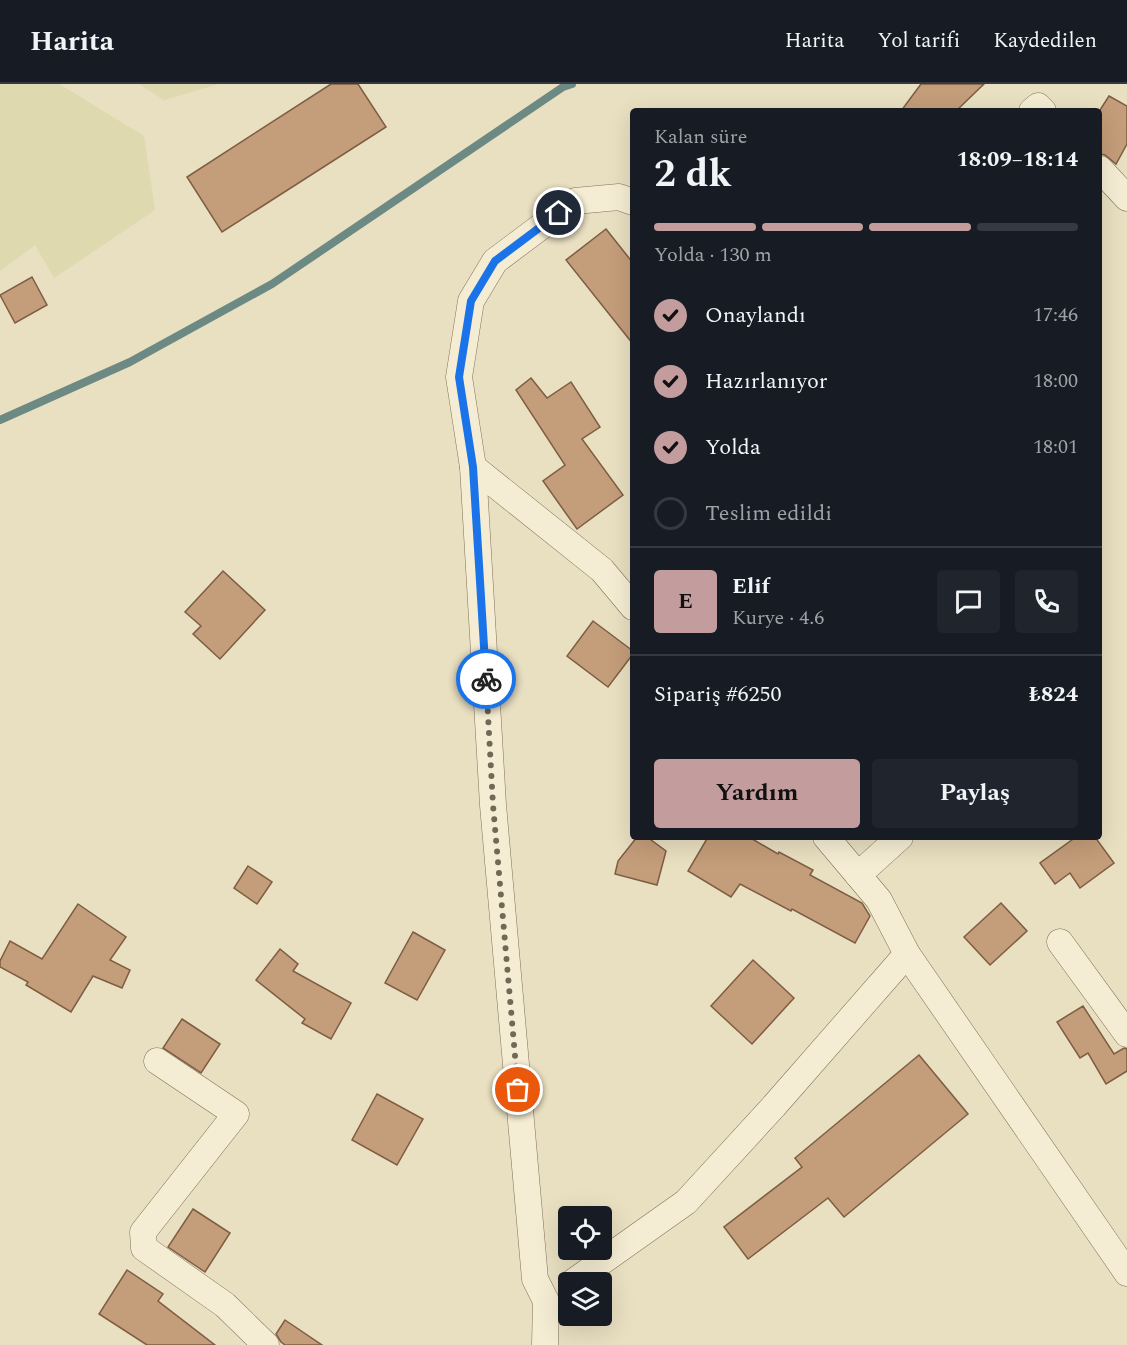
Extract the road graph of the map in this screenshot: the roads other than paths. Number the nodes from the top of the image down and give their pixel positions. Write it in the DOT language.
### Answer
graph roads {
  1 [pos="1102,171"];
  2 [pos="1127,198"];
  3 [pos="630,200"];
  4 [pos="473,467"];
  5 [pos="630,603"];
  6 [pos="829,840"];
  7 [pos="897,840"];
  8 [pos="858,875"];
  9 [pos="1060,942"];
  10 [pos="907,954"];
  11 [pos="1127,1034"];
  12 [pos="157,1061"];
  13 [pos="587,1272"];
  14 [pos="1127,1273"];
  15 [pos="558,1293"];
  16 [pos="546,1301"];
  17 [pos="266,1345"];
  18 [pos="545,1345"];
  1 -- 2 [label="street"];
  3 -- 4 [label="street"];
  4 -- 5 [label="street"];
  4 -- 16 [label="street"];
  6 -- 8 [label="street"];
  7 -- 8 [label="street"];
  8 -- 10 [label="street"];
  9 -- 11 [label="street"];
  10 -- 13 [label="street"];
  10 -- 14 [label="street"];
  12 -- 17 [label="street"];
  15 -- 16 [label="street"];
  16 -- 18 [label="street"];
}
